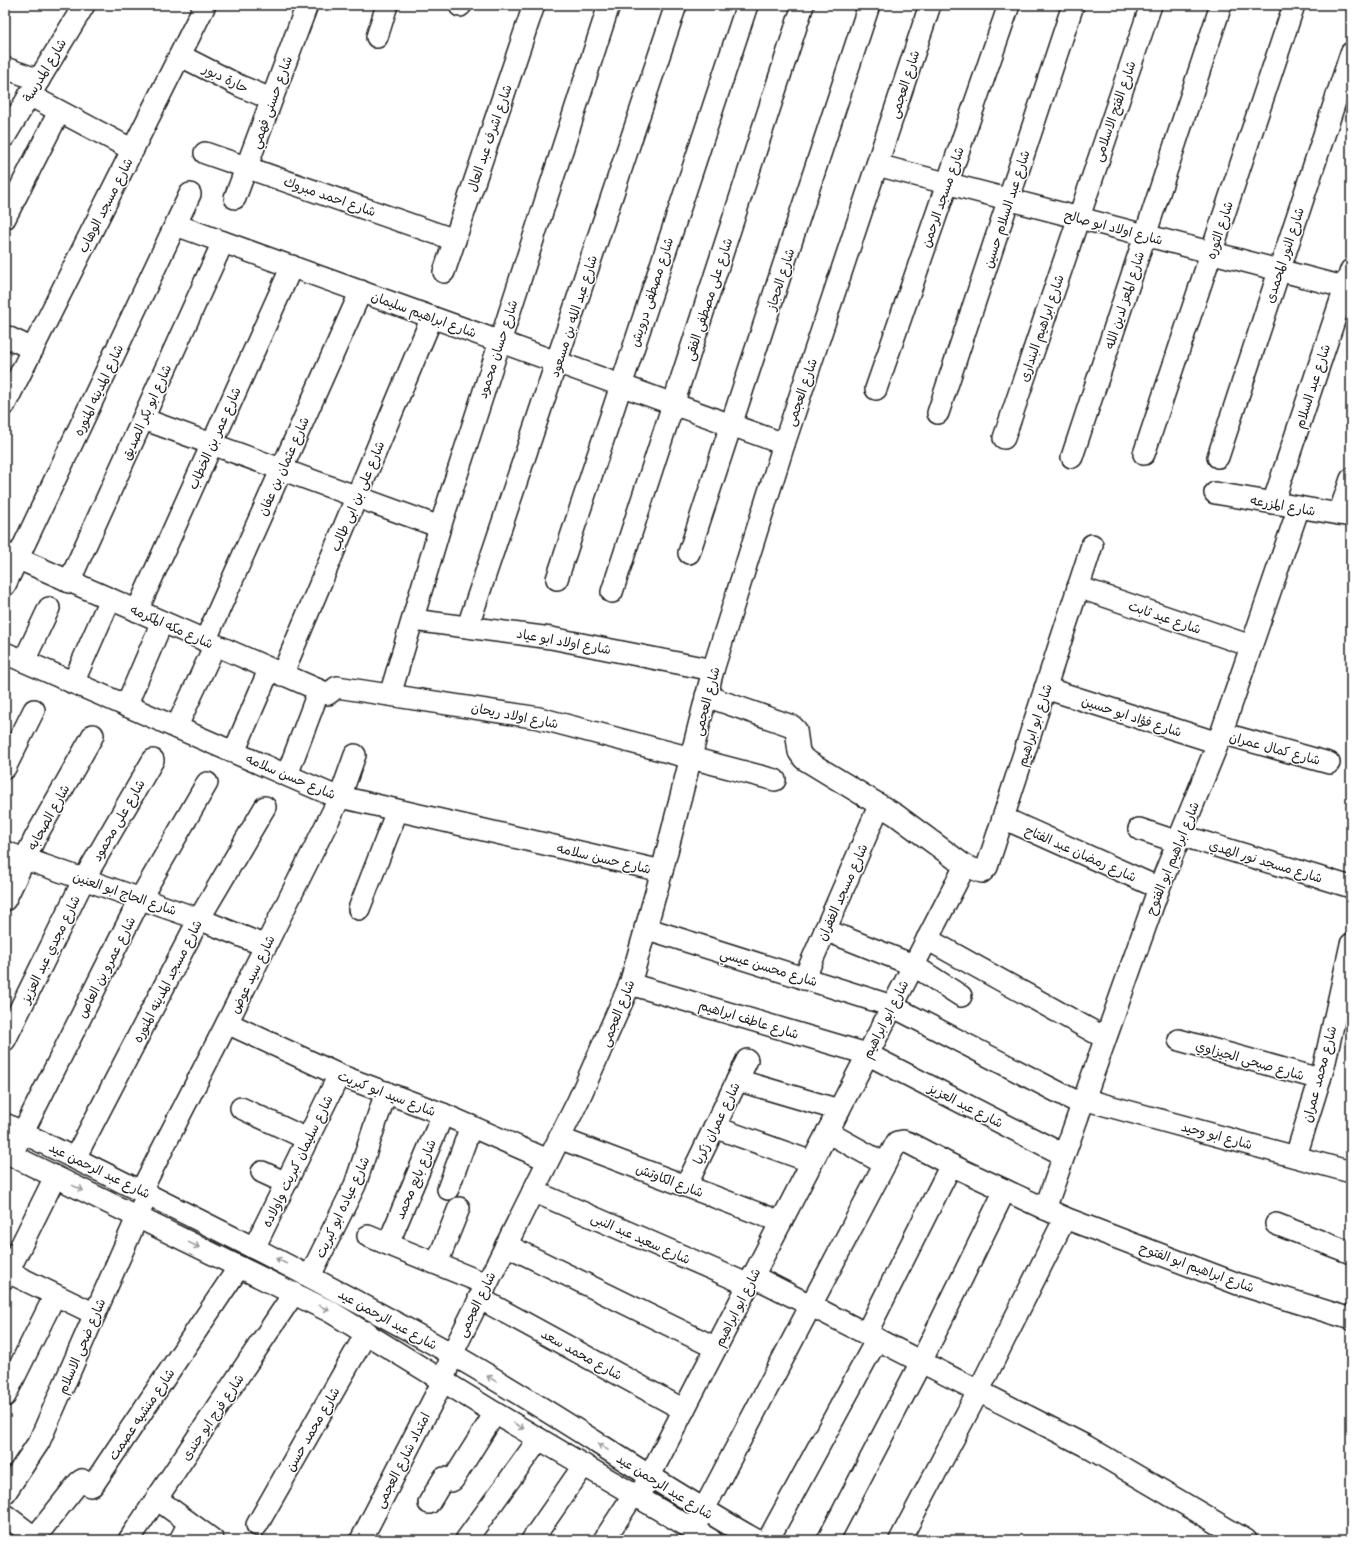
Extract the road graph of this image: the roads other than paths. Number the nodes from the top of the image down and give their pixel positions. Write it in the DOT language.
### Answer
graph roads {
  1 [pos="84,5"];
  2 [pos="205,5"];
  3 [pos="307,5"];
  4 [pos="387,5"];
  5 [pos="534,5"];
  6 [pos="609,5"];
  7 [pos="676,5"];
  8 [pos="747,5"];
  9 [pos="803,5"];
  10 [pos="870,5"];
  11 [pos="930,5"];
  12 [pos="1009,5"];
  13 [pos="1072,5"];
  14 [pos="1151,5"];
  15 [pos="1221,5"];
  16 [pos="1294,5"];
  17 [pos="377,37"];
  18 [pos="1351,53"];
  19 [pos="181,56"];
  20 [pos="5,68"];
  21 [pos="34,88"];
  22 [pos="271,99"];
  23 [pos="59,112"];
  24 [pos="5,136"];
  25 [pos="133,150"];
  26 [pos="205,153"];
  27 [pos="877,165"];
  28 [pos="247,167"];
  29 [pos="947,184"];
  30 [pos="190,194"];
  31 [pos="235,198"];
  32 [pos="1009,200"];
  33 [pos="5,218"];
  34 [pos="1078,218"];
  35 [pos="176,225"];
  36 [pos="1145,235"];
  37 [pos="455,240"];
  38 [pos="224,242"];
  39 [pos="1212,253"];
  40 [pos="292,266"];
  41 [pos="1279,270"];
  42 [pos="444,272"];
  43 [pos="1349,282"];
  44 [pos="361,291"];
  45 [pos="432,317"];
  46 [pos="5,336"];
  47 [pos="499,341"];
  48 [pos="33,350"];
  49 [pos="557,362"];
  50 [pos="620,385"];
  51 [pos="876,390"];
  52 [pos="5,404"];
  53 [pos="674,404"];
  54 [pos="938,413"];
  55 [pos="143,419"];
  56 [pos="732,425"];
  57 [pos="1004,438"];
  58 [pos="212,444"];
  59 [pos="784,444"];
  60 [pos="1144,454"];
  61 [pos="1072,457"];
  62 [pos="1218,457"];
  63 [pos="281,470"];
  64 [pos="1351,479"];
  65 [pos="1215,493"];
  66 [pos="356,497"];
  67 [pos="1273,503"];
  68 [pos="1299,507"];
  69 [pos="1345,515"];
  70 [pos="440,527"];
  71 [pos="1092,545"];
  72 [pos="689,553"];
  73 [pos="12,556"];
  74 [pos="557,579"];
  75 [pos="69,582"];
  76 [pos="5,585"];
  77 [pos="1078,587"];
  78 [pos="612,592"];
  79 [pos="110,599"];
  80 [pos="49,608"];
  81 [pos="136,611"];
  82 [pos="413,620"];
  83 [pos="162,622"];
  84 [pos="468,626"];
  85 [pos="210,643"];
  86 [pos="1251,646"];
  87 [pos="5,653"];
  88 [pos="24,661"];
  89 [pos="714,670"];
  90 [pos="275,672"];
  91 [pos="73,683"];
  92 [pos="1045,688"];
  93 [pos="328,689"];
  94 [pos="390,695"];
  95 [pos="706,696"];
  96 [pos="126,706"];
  97 [pos="34,710"];
  98 [pos="176,728"];
  99 [pos="92,735"];
  100 [pos="1220,738"];
  101 [pos="234,752"];
  102 [pos="355,755"];
  103 [pos="691,758"];
  104 [pos="153,760"];
  105 [pos="1329,763"];
  106 [pos="5,768"];
  107 [pos="287,776"];
  108 [pos="775,780"];
  109 [pos="207,783"];
  110 [pos="340,797"];
  111 [pos="880,806"];
  112 [pos="265,807"];
  113 [pos="397,810"];
  114 [pos="1003,818"];
  115 [pos="1139,829"];
  116 [pos="1179,838"];
  117 [pos="5,852"];
  118 [pos="25,859"];
  119 [pos="965,866"];
  120 [pos="662,871"];
  121 [pos="84,879"];
  122 [pos="1351,886"];
  123 [pos="1159,888"];
  124 [pos="140,899"];
  125 [pos="5,900"];
  126 [pos="359,909"];
  127 [pos="199,919"];
  128 [pos="645,928"];
  129 [pos="825,930"];
  130 [pos="928,939"];
  131 [pos="1351,944"];
  132 [pos="266,946"];
  133 [pos="913,965"];
  134 [pos="804,979"];
  135 [pos="630,984"];
  136 [pos="961,996"];
  137 [pos="892,1006"];
  138 [pos="227,1023"];
  139 [pos="1105,1038"];
  140 [pos="5,1040"];
  141 [pos="1179,1040"];
  142 [pos="868,1054"];
  143 [pos="747,1060"];
  144 [pos="339,1075"];
  145 [pos="1320,1079"];
  146 [pos="737,1080"];
  147 [pos="386,1092"];
  148 [pos="1082,1102"];
  149 [pos="241,1108"];
  150 [pos="839,1110"];
  151 [pos="443,1114"];
  152 [pos="472,1126"];
  153 [pos="714,1127"];
  154 [pos="14,1128"];
  155 [pos="828,1132"];
  156 [pos="559,1138"];
  157 [pos="307,1139"];
  158 [pos="8,1154"];
  159 [pos="1064,1155"];
  160 [pos="1296,1156"];
  161 [pos="75,1158"];
  162 [pos="548,1160"];
  163 [pos="812,1162"];
  164 [pos="885,1164"];
  165 [pos="950,1165"];
  166 [pos="262,1172"];
  167 [pos="1351,1172"];
  168 [pos="55,1177"];
  169 [pos="286,1183"];
  170 [pos="686,1186"];
  171 [pos="448,1189"];
  172 [pos="1005,1190"];
  173 [pos="533,1191"];
  174 [pos="144,1192"];
  175 [pos="460,1208"];
  176 [pos="1045,1209"];
  177 [pos="137,1217"];
  178 [pos="1065,1218"];
  179 [pos="781,1222"];
  180 [pos="1276,1224"];
  181 [pos="368,1236"];
  182 [pos="388,1244"];
  183 [pos="506,1245"];
  184 [pos="254,1248"];
  185 [pos="1351,1253"];
  186 [pos="437,1263"];
  187 [pos="240,1267"];
  188 [pos="6,1275"];
  189 [pos="310,1276"];
  190 [pos="751,1280"];
  191 [pos="483,1291"];
  192 [pos="294,1293"];
  193 [pos="55,1295"];
  194 [pos="810,1305"];
  195 [pos="95,1314"];
  196 [pos="1351,1319"];
  197 [pos="367,1332"];
  198 [pos="871,1336"];
  199 [pos="716,1348"];
  200 [pos="452,1354"];
  201 [pos="921,1362"];
  202 [pos="443,1381"];
  203 [pos="978,1392"];
  204 [pos="5,1396"];
  205 [pos="684,1410"];
  206 [pos="495,1413"];
  207 [pos="539,1438"];
  208 [pos="584,1465"];
  209 [pos="650,1477"];
  210 [pos="5,1493"];
  211 [pos="637,1496"];
  212 [pos="156,1499"];
  213 [pos="429,1503"];
  214 [pos="704,1511"];
  215 [pos="5,1515"];
  216 [pos="257,1525"];
  217 [pos="693,1530"];
  218 [pos="185,1531"];
  219 [pos="35,1539"];
  220 [pos="128,1540"];
  221 [pos="213,1540"];
  222 [pos="361,1540"];
  223 [pos="466,1540"];
  224 [pos="532,1540"];
  225 [pos="604,1540"];
  226 [pos="710,1540"];
  227 [pos="756,1540"];
  228 [pos="768,1540"];
  229 [pos="828,1540"];
  230 [pos="900,1540"];
  231 [pos="1246,1540"];
  1 -- 21 [label="street, شارع المدرسة"];
  2 -- 19 [label="street, شارع مسجد الوهاب"];
  3 -- 22 [label="street, شارع حسنى فهمي"];
  4 -- 17 [label="street"];
  5 -- 37 [label="street, شارع اشرف عبد العال"];
  6 -- 47 [label="street, شارع حسان محمود"];
  7 -- 49 [label="street, شارع عبد الله بن مسعود"];
  8 -- 50 [label="street, شارع مصطفى درويش"];
  9 -- 53 [label="street, شارع على مصطفى الفقى"];
  10 -- 56 [label="street, شارع الحجاز"];
  11 -- 27 [label="street, شارع العجمى"];
  12 -- 29 [label="street, شارع مسجد الرحمن"];
  13 -- 32 [label="street, شارع عبد السلام حسين"];
  14 -- 34 [label="street, شارع الفتح الاسلامى"];
  15 -- 36 [label="street, شارع المعز لدين الله"];
  16 -- 39 [label="street, شارع الثوره"];
  18 -- 41 [label="street, شارع النور المحمدى"];
  19 -- 22 [label="street, حارة دبور"];
  19 -- 25 [label="street, شارع مسجد الوهاب"];
  20 -- 21 [label="street"];
  21 -- 23 [label="street"];
  21 -- 24 [label="street, شارع المدرسة"];
  22 -- 28 [label="street, شارع حسنى فهمي"];
  23 -- 25 [label="street"];
  23 -- 33 [label="street"];
  25 -- 48 [label="street, شارع مسجد الوهاب"];
  26 -- 28 [label="street, شارع احمد مبروك"];
  27 -- 29 [label="street, شارع اولاد ابو صالح"];
  27 -- 59 [label="street, شارع العجمى"];
  28 -- 31 [label="street, شارع حسنى فهمي"];
  28 -- 37 [label="street, شارع احمد مبروك"];
  29 -- 32 [label="street, شارع اولاد ابو صالح"];
  29 -- 51 [label="street, شارع مسجد الرحمن"];
  30 -- 35 [label="street, شارع المدينه المنوره"];
  32 -- 34 [label="street, شارع اولاد ابو صالح"];
  32 -- 54 [label="street, شارع عبد السلام حسين"];
  34 -- 36 [label="street, شارع اولاد ابو صالح"];
  34 -- 57 [label="street, شارع ابراهيم البندارى"];
  35 -- 38 [label="street, شارع ابراهيم سليمان"];
  35 -- 73 [label="street, شارع المدينه المنوره"];
  36 -- 39 [label="street, شارع اولاد ابو صالح"];
  36 -- 61 [label="street, شارع المعز لدين الله"];
  37 -- 42 [label="street, شارع اشرف عبد العال"];
  38 -- 40 [label="street, شارع ابراهيم سليمان"];
  38 -- 55 [label="street, شارع ابو بكر الصديق"];
  39 -- 41 [label="street, شارع اولاد ابو صالح"];
  39 -- 60 [label="street, شارع الثوره"];
  40 -- 44 [label="street, شارع ابراهيم سليمان"];
  40 -- 58 [label="street, شارع عمر بن الخطاب"];
  41 -- 43 [label="street, شارع اولاد ابو صالح"];
  41 -- 62 [label="street, شارع النور المحمدى"];
  43 -- 67 [label="street, شارع عبد السلام"];
  44 -- 45 [label="street, شارع ابراهيم سليمان"];
  44 -- 63 [label="street, شارع عثمان بن عفان"];
  45 -- 47 [label="street, شارع ابراهيم سليمان"];
  45 -- 66 [label="street, شارع على بن ابى طالب"];
  46 -- 48 [label="street"];
  47 -- 49 [label="street, شارع ابراهيم سليمان"];
  47 -- 70 [label="street, شارع حسان محمود"];
  48 -- 52 [label="street, شارع مسجد الوهاب"];
  49 -- 50 [label="street, شارع ابراهيم سليمان"];
  49 -- 84 [label="street, شارع عبد الله بن مسعود"];
  50 -- 53 [label="street, شارع ابراهيم سليمان"];
  50 -- 74 [label="street, شارع مصطفى درويش"];
  53 -- 56 [label="street, شارع ابراهيم سليمان"];
  53 -- 78 [label="street, شارع على مصطفى الفقى"];
  55 -- 58 [label="street"];
  55 -- 75 [label="street, شارع ابو بكر الصديق"];
  56 -- 59 [label="street, شارع ابراهيم سليمان"];
  56 -- 72 [label="street, شارع الحجاز"];
  58 -- 63 [label="street"];
  58 -- 81 [label="street, شارع عمر بن الخطاب"];
  59 -- 89 [label="street, شارع العجمى"];
  63 -- 66 [label="street"];
  63 -- 85 [label="street, شارع عثمان بن عفان"];
  64 -- 69 [label="street"];
  65 -- 67 [label="street, شارع المزرعه"];
  66 -- 70 [label="street"];
  66 -- 90 [label="street, شارع على بن ابى طالب"];
  67 -- 68 [label="street, شارع المزرعه"];
  68 -- 69 [label="street, شارع المزرعه"];
  68 -- 86 [label="street, شارع ابراهيم ابو الفتوح"];
  70 -- 82 [label="street, شارع حسان محمود"];
  71 -- 77 [label="street, شارع ابو ابراهيم"];
  73 -- 75 [label="street, شارع مكه المكرمه"];
  73 -- 76 [label="street, شارع المدينه المنوره"];
  75 -- 79 [label="street, شارع مكه المكرمه"];
  77 -- 86 [label="street, شارع عيد ثابت"];
  77 -- 92 [label="street, شارع ابو ابراهيم"];
  79 -- 81 [label="street, شارع مكه المكرمه"];
  79 -- 91 [label="street"];
  80 -- 88 [label="street"];
  81 -- 83 [label="street, شارع مكه المكرمه"];
  82 -- 84 [label="street, شارع اولاد ابو عياد"];
  82 -- 94 [label="street, شارع حسان محمود"];
  83 -- 85 [label="street, شارع مكه المكرمه"];
  83 -- 96 [label="street"];
  84 -- 89 [label="street, شارع اولاد ابو عياد"];
  85 -- 90 [label="street, شارع مكه المكرمه"];
  85 -- 98 [label="street"];
  86 -- 100 [label="street, شارع ابراهيم ابو الفتوح"];
  87 -- 88 [label="street, شارع حسن سلامه"];
  88 -- 91 [label="street, شارع حسن سلامه"];
  89 -- 95 [label="street, شارع العجمى"];
  90 -- 93 [label="street, شارع مكه المكرمه"];
  90 -- 101 [label="street, شارع على بن ابى طالب"];
  91 -- 96 [label="street, شارع حسن سلامه"];
  92 -- 100 [label="street, شارع فؤاد ابو حسين"];
  92 -- 114 [label="street, شارع ابو ابراهيم"];
  93 -- 94 [label="street, شارع اولاد ريحان"];
  93 -- 107 [label="street"];
  94 -- 103 [label="street, شارع اولاد ريحان"];
  95 -- 103 [label="street, شارع العجمى"];
  95 -- 111 [label="street"];
  96 -- 98 [label="street, شارع حسن سلامه"];
  97 -- 106 [label="street"];
  98 -- 101 [label="street, شارع حسن سلامه"];
  99 -- 118 [label="street, شارع الصحابه"];
  100 -- 105 [label="street, شارع كمال عمران"];
  100 -- 116 [label="street, شارع ابراهيم ابو الفتوح"];
  101 -- 107 [label="street, شارع حسن سلامه"];
  102 -- 110 [label="street, شارع سيد عوض"];
  103 -- 108 [label="street, شارع اولاد ريحان"];
  103 -- 120 [label="street, شارع العجمى"];
  104 -- 121 [label="street, شارع على محمود"];
  107 -- 110 [label="street, شارع حسن سلامه"];
  109 -- 124 [label="street, شارع عمرو بن العاص"];
  110 -- 113 [label="street, شارع حسن سلامه"];
  110 -- 132 [label="street, شارع سيد عوض"];
  111 -- 119 [label="street"];
  111 -- 129 [label="street, شارع مسجد الغفران"];
  112 -- 127 [label="street, شارع مسجد المدينه المنوره"];
  113 -- 120 [label="street, شارع حسن سلامه"];
  113 -- 126 [label="street"];
  114 -- 119 [label="street, شارع ابو ابراهيم"];
  114 -- 123 [label="street, شارع رمضان عبد الفتاح"];
  115 -- 116 [label="street, شارع مسجد نور الهدي"];
  116 -- 122 [label="street, شارع مسجد نور الهدي"];
  116 -- 123 [label="street, شارع ابراهيم ابو الفتوح"];
  117 -- 118 [label="street, شارع الحاج ابو العنين"];
  118 -- 121 [label="street, شارع الحاج ابو العنين"];
  118 -- 125 [label="street, شارع الصحابه"];
  119 -- 130 [label="street, شارع ابو ابراهيم"];
  120 -- 128 [label="street, شارع العجمى"];
  121 -- 124 [label="street, شارع الحاج ابو العنين"];
  121 -- 140 [label="street, شارع مجدي عبد العزيز"];
  123 -- 139 [label="street, شارع ابراهيم ابو الفتوح"];
  124 -- 127 [label="street, شارع الحاج ابو العنين"];
  124 -- 154 [label="street, شارع عمرو بن العاص"];
  127 -- 132 [label="street, شارع الحاج ابو العنين"];
  127 -- 161 [label="street, شارع مسجد المدينه المنوره"];
  128 -- 134 [label="street, شارع محسن عيسي"];
  128 -- 135 [label="street, شارع العجمى"];
  129 -- 133 [label="street"];
  129 -- 134 [label="street, شارع مسجد الغفران"];
  130 -- 133 [label="street, شارع ابو ابراهيم"];
  130 -- 139 [label="street"];
  131 -- 145 [label="street, شارع محمد عمران"];
  132 -- 138 [label="street, شارع سيد عوض"];
  133 -- 136 [label="street"];
  133 -- 137 [label="street, شارع ابو ابراهيم"];
  134 -- 137 [label="street, شارع محسن عيسي"];
  135 -- 142 [label="street, شارع عاطف ابراهيم"];
  135 -- 156 [label="street, شارع العجمى"];
  137 -- 142 [label="street, شارع ابو ابراهيم"];
  137 -- 148 [label="street, شارع محسن عيسي"];
  138 -- 144 [label="street, شارع سيد ابو كبريت"];
  138 -- 174 [label="street, شارع سيد عوض"];
  139 -- 148 [label="street, شارع ابراهيم ابو الفتوح"];
  141 -- 145 [label="street, شارع صبحى الجيزاوي"];
  142 -- 150 [label="street, شارع ابو ابراهيم"];
  142 -- 159 [label="street, شارع عبد العزيز"];
  143 -- 146 [label="street, شارع عمران زكريا"];
  144 -- 147 [label="street, شارع سيد ابو كبريت"];
  144 -- 157 [label="street, شارع سليمان كبريت واولاده"];
  145 -- 160 [label="street, شارع محمد عمران"];
  146 -- 150 [label="street"];
  146 -- 153 [label="street, شارع عمران زكريا"];
  147 -- 151 [label="street, شارع سيد ابو كبريت"];
  147 -- 189 [label="street, شارع عياده ابو كبريت"];
  148 -- 159 [label="street, شارع ابراهيم ابو الفتوح"];
  148 -- 160 [label="street, شارع ابو وحيد"];
  149 -- 157 [label="street"];
  150 -- 155 [label="street, شارع ابو ابراهيم"];
  151 -- 152 [label="street, شارع سيد ابو كبريت"];
  151 -- 182 [label="street, شارع بايع محمد"];
  152 -- 162 [label="street, شارع سيد ابو كبريت"];
  152 -- 171 [label="street"];
  153 -- 163 [label="street"];
  153 -- 170 [label="street, شارع عمران زكريا"];
  154 -- 158 [label="street, شارع عمرو بن العاص"];
  154 -- 161 [label="street, شارع عبد الرحمن عيد"];
  155 -- 163 [label="street, شارع ابو ابراهيم"];
  155 -- 164 [label="street"];
  156 -- 162 [label="street, شارع العجمى"];
  156 -- 170 [label="street, شارع الكاوتش"];
  157 -- 169 [label="street, شارع سليمان كبريت واولاده"];
  158 -- 168 [label="street, شارع عبد الرحمن عيد"];
  159 -- 176 [label="street, شارع ابراهيم ابو الفتوح"];
  160 -- 167 [label="street, شارع ابو وحيد"];
  161 -- 174 [label="street, شارع عبد الرحمن عيد"];
  162 -- 173 [label="street, شارع العجمى"];
  163 -- 179 [label="street, شارع ابو ابراهيم"];
  164 -- 165 [label="street, شارع ابراهيم ابو الفتوح"];
  164 -- 194 [label="street"];
  165 -- 172 [label="street, شارع ابراهيم ابو الفتوح"];
  165 -- 198 [label="street"];
  166 -- 169 [label="street"];
  168 -- 177 [label="street, شارع عبد الرحمن عيد, one-way"];
  168 -- 188 [label="street"];
  169 -- 184 [label="street, شارع سليمان كبريت واولاده"];
  170 -- 179 [label="street, شارع الكاوتش"];
  172 -- 176 [label="street, شارع ابراهيم ابو الفتوح"];
  172 -- 201 [label="street"];
  173 -- 183 [label="street, شارع العجمى"];
  173 -- 190 [label="street, شارع سعيد عبد النبى"];
  174 -- 177 [label="street, شارع ضحى الاسلام"];
  174 -- 184 [label="street, شارع عبد الرحمن عيد"];
  175 -- 186 [label="street"];
  176 -- 178 [label="street, شارع ابراهيم ابو الفتوح"];
  177 -- 187 [label="street, شارع عبد الرحمن عيد, one-way"];
  177 -- 195 [label="street, شارع ضحى الاسلام"];
  178 -- 196 [label="street, شارع ابراهيم ابو الفتوح"];
  178 -- 203 [label="street"];
  179 -- 190 [label="street, شارع ابو ابراهيم"];
  180 -- 185 [label="street"];
  181 -- 182 [label="street"];
  182 -- 186 [label="street"];
  183 -- 191 [label="street, شارع العجمى"];
  183 -- 199 [label="street"];
  189 -- 184 [label="street, شارع عبد الرحمن عيد, one-way"];
  186 -- 191 [label="street"];
  187 -- 192 [label="street, شارع عبد الرحمن عيد"];
  187 -- 219 [label="street, شارع منشيه عصمت"];
  188 -- 193 [label="street"];
  189 -- 200 [label="street, شارع عبد الرحمن عيد"];
  190 -- 194 [label="street, شارع سعيد عبد النبى"];
  190 -- 199 [label="street, شارع ابو ابراهيم"];
  191 -- 200 [label="street, شارع العجمى"];
  191 -- 205 [label="street, شارع محمد سعد"];
  192 -- 197 [label="street, شارع عبد الرحمن عيد, one-way"];
  192 -- 212 [label="street, شارع فرج ابو جندى"];
  193 -- 195 [label="street"];
  193 -- 204 [label="street"];
  194 -- 198 [label="street, شارع سعيد عبد النبى"];
  194 -- 214 [label="street"];
  195 -- 210 [label="street, شارع ضحى الاسلام"];
  197 -- 202 [label="street, شارع عبد الرحمن عيد"];
  197 -- 216 [label="street, شارع محمد حسن"];
  198 -- 201 [label="street, شارع سعيد عبد النبى"];
  198 -- 228 [label="street"];
  199 -- 205 [label="street, شارع ابو ابراهيم"];
  200 -- 202 [label="street, شارع العجمى"];
  209 -- 200 [label="street, شارع عبد الرحمن عيد, one-way"];
  201 -- 203 [label="street, شارع سعيد عبد النبى"];
  201 -- 229 [label="street"];
  202 -- 206 [label="street, شارع عبد الرحمن عيد"];
  202 -- 222 [label="street, امتداد شارع العجمى"];
  203 -- 230 [label="street"];
  203 -- 231 [label="street, شارع سعيد عبد النبى"];
  205 -- 209 [label="street, شارع ابو ابراهيم"];
  206 -- 207 [label="street, شارع عبد الرحمن عيد, one-way"];
  206 -- 213 [label="street"];
  207 -- 208 [label="street, شارع عبد الرحمن عيد"];
  207 -- 223 [label="street"];
  208 -- 211 [label="street, شارع عبد الرحمن عيد"];
  208 -- 224 [label="street"];
  209 -- 211 [label="street, شارع ابو ابراهيم"];
  209 -- 214 [label="street, شارع عبد الرحمن عيد"];
  211 -- 217 [label="street, شارع عبد الرحمن عيد"];
  211 -- 225 [label="street, شارع ابو ابراهيم"];
  212 -- 218 [label="street"];
  212 -- 220 [label="street, شارع فرج ابو جندى"];
  214 -- 217 [label="street"];
  214 -- 227 [label="street, شارع عبد الرحمن عيد"];
  215 -- 219 [label="street"];
  217 -- 226 [label="street, شارع عبد الرحمن عيد"];
  218 -- 221 [label="street"];
}
